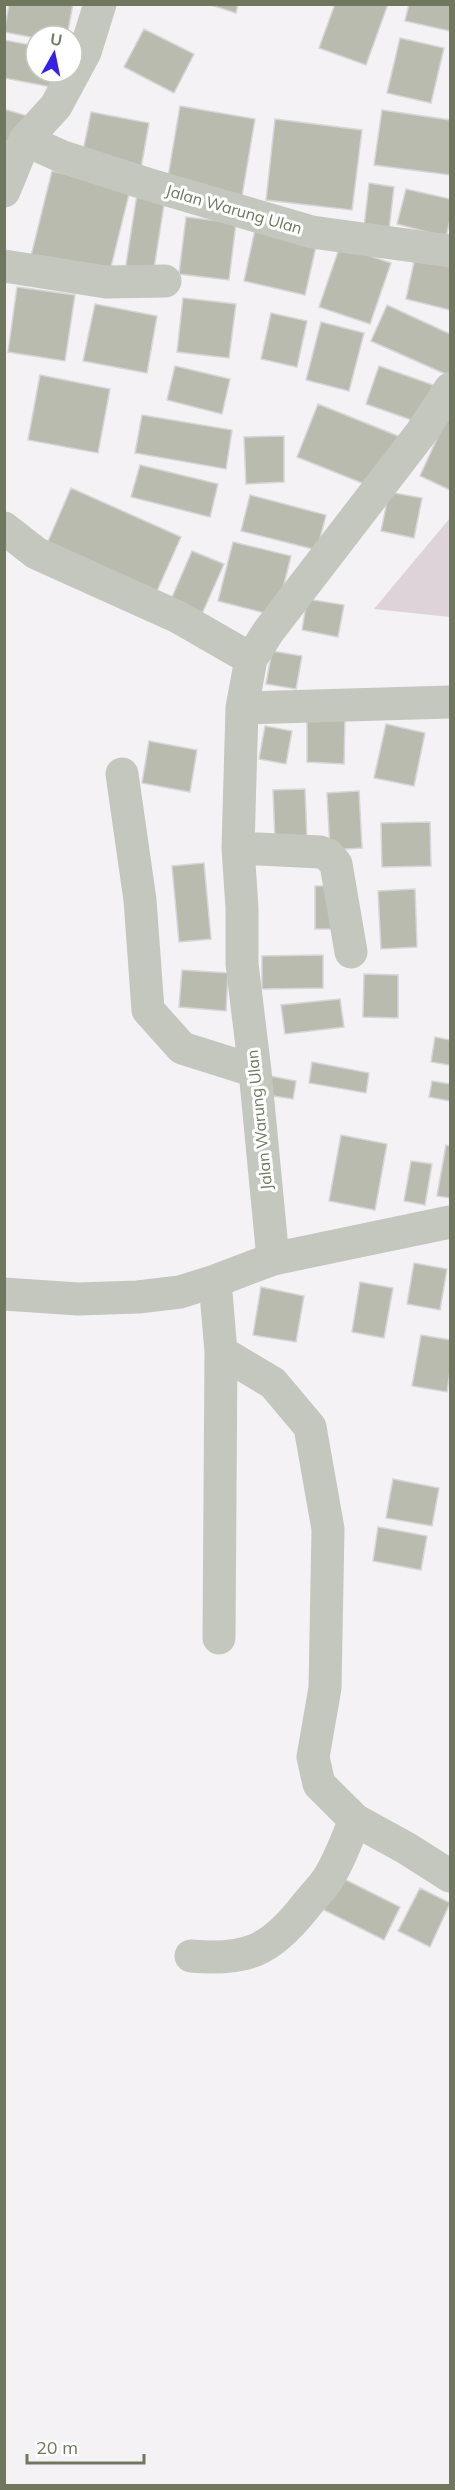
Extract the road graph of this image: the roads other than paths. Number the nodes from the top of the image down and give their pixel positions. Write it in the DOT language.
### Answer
graph roads {
  1 [pos="100,4"];
  2 [pos="25,140"];
  3 [pos="4,191"];
  4 [pos="450,251"];
  5 [pos="4,266"];
  6 [pos="165,281"];
  7 [pos="450,389"];
  8 [pos="4,528"];
  9 [pos="251,659"];
  10 [pos="450,702"];
  11 [pos="242,708"];
  12 [pos="122,774"];
  13 [pos="238,848"];
  14 [pos="351,952"];
  15 [pos="255,1071"];
  16 [pos="450,1222"];
  17 [pos="273,1258"];
  18 [pos="215,1281"];
  19 [pos="4,1294"];
  20 [pos="221,1352"];
  21 [pos="219,1638"];
  22 [pos="355,1820"];
  23 [pos="450,1876"];
  24 [pos="191,1956"];
  1 -- 2 [label="street"];
  2 -- 3 [label="street"];
  2 -- 4 [label="street, Jalan Warung Ulan"];
  5 -- 6 [label="street"];
  7 -- 9 [label="street, Jalan Warung Ulan"];
  8 -- 9 [label="street"];
  9 -- 11 [label="street, Jalan Warung Ulan"];
  10 -- 11 [label="street"];
  11 -- 13 [label="street, Jalan Warung Ulan"];
  12 -- 15 [label="street"];
  13 -- 14 [label="street"];
  13 -- 15 [label="street, Jalan Warung Ulan"];
  15 -- 17 [label="street, Jalan Warung Ulan"];
  16 -- 17 [label="street"];
  17 -- 18 [label="street"];
  18 -- 19 [label="street"];
  18 -- 20 [label="street"];
  20 -- 21 [label="street"];
  20 -- 22 [label="street"];
  22 -- 23 [label="street"];
  22 -- 24 [label="street"];
}
